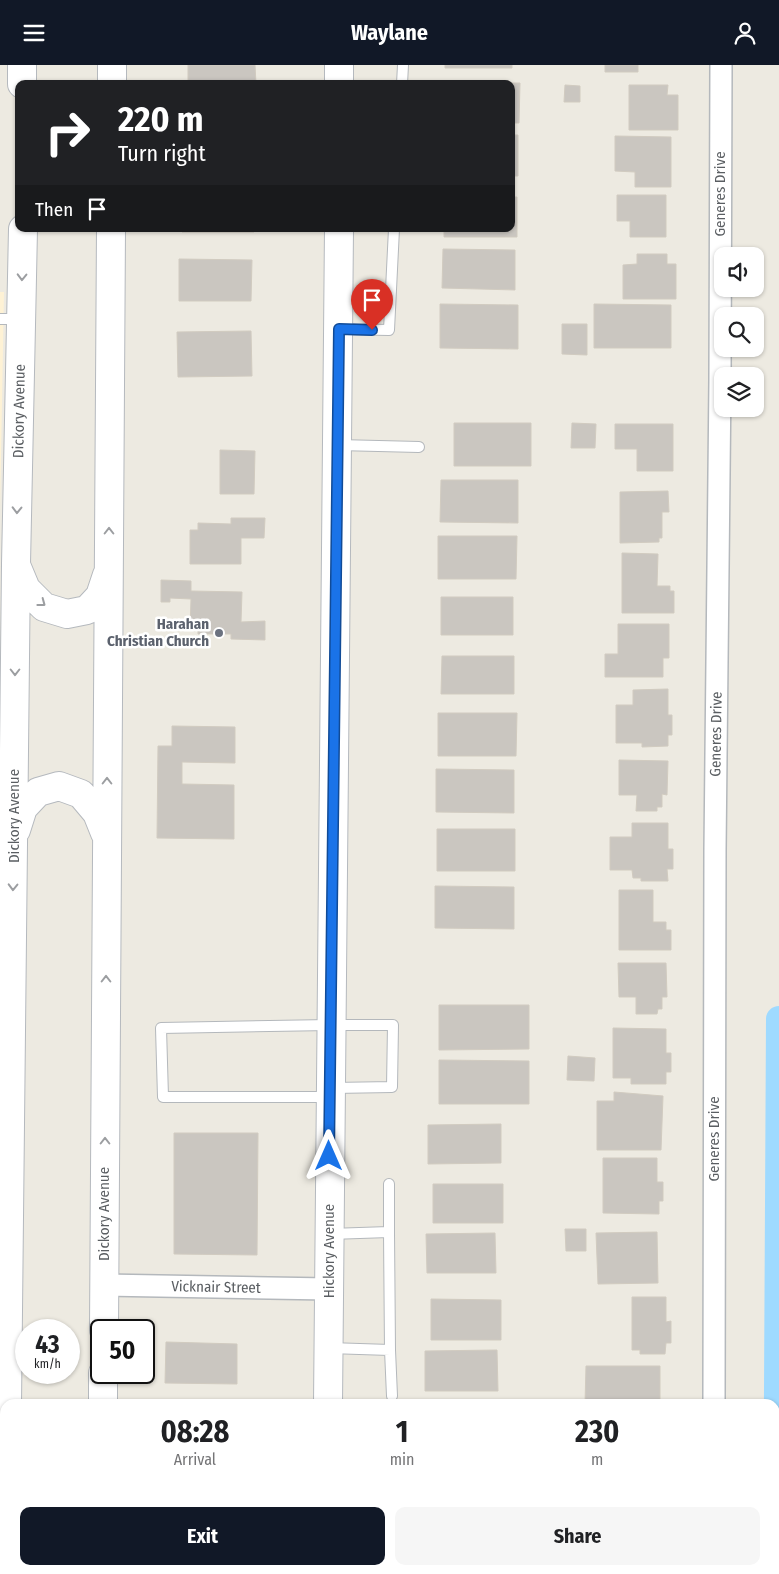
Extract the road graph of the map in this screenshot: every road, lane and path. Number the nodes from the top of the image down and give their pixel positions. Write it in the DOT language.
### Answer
graph roads {
  1 [pos="22,65"];
  2 [pos="112,65"];
  3 [pos="339,65"];
  4 [pos="403,65"];
  5 [pos="721,65"];
  6 [pos="22,80"];
  7 [pos="112,80"];
  8 [pos="339,80"];
  9 [pos="402,80"];
  10 [pos="22,232"];
  11 [pos="111,232"];
  12 [pos="339,232"];
  13 [pos="394,232"];
  14 [pos="10,319"];
  15 [pos="339,329"];
  16 [pos="338,445"];
  17 [pos="419,447"];
  18 [pos="16,564"];
  19 [pos="109,568"];
  20 [pos="14,836"];
  21 [pos="107,839"];
  22 [pos="330,1025"];
  23 [pos="330,1093"];
  24 [pos="5,1147"];
  25 [pos="389,1184"];
  26 [pos="389,1232"];
  27 [pos="329,1234"];
  28 [pos="104,1285"];
  29 [pos="329,1289"];
  30 [pos="104,1319"];
  31 [pos="328,1348"];
  32 [pos="390,1350"];
  33 [pos="103,1384"];
  34 [pos="392,1396"];
  35 [pos="7,1399"];
  36 [pos="103,1399"];
  37 [pos="328,1399"];
  38 [pos="714,1399"];
  1 -- 6 [label="main road"];
  2 -- 7 [label="main road"];
  3 -- 8 [label="main road"];
  4 -- 9 [label="lane"];
  5 -- 38 [label="street, Generes Drive"];
  10 -- 14 [label="main road, Dickory Avenue, one-way"];
  19 -- 11 [label="main road, Dickory Avenue, one-way"];
  12 -- 15 [label="main road, Hickory Avenue"];
  13 -- 15 [label="lane"];
  14 -- 18 [label="main road, Dickory Avenue, one-way"];
  15 -- 16 [label="main road, Hickory Avenue"];
  16 -- 17 [label="lane"];
  16 -- 22 [label="main road, Hickory Avenue"];
  18 -- 19 [label="main road, one-way"];
  18 -- 20 [label="main road, Dickory Avenue, one-way"];
  21 -- 19 [label="main road, Dickory Avenue, one-way"];
  20 -- 21 [label="main road"];
  20 -- 24 [label="main road, Dickory Avenue, one-way"];
  28 -- 21 [label="main road, Dickory Avenue, one-way"];
  22 -- 23 [label="main road, Hickory Avenue"];
  22 -- 23 [label="lane"];
  22 -- 23 [label="lane"];
  23 -- 27 [label="main road, Hickory Avenue"];
  24 -- 35 [label="main road, Dickory Avenue"];
  25 -- 26 [label="lane"];
  26 -- 27 [label="lane"];
  26 -- 32 [label="lane"];
  27 -- 29 [label="main road, Hickory Avenue"];
  28 -- 29 [label="street, Vicknair Street"];
  28 -- 30 [label="main road, Dickory Avenue"];
  29 -- 31 [label="main road, Hickory Avenue"];
  31 -- 32 [label="lane"];
  31 -- 37 [label="main road, Hickory Avenue"];
  32 -- 34 [label="lane"];
  33 -- 36 [label="main road"];
}
